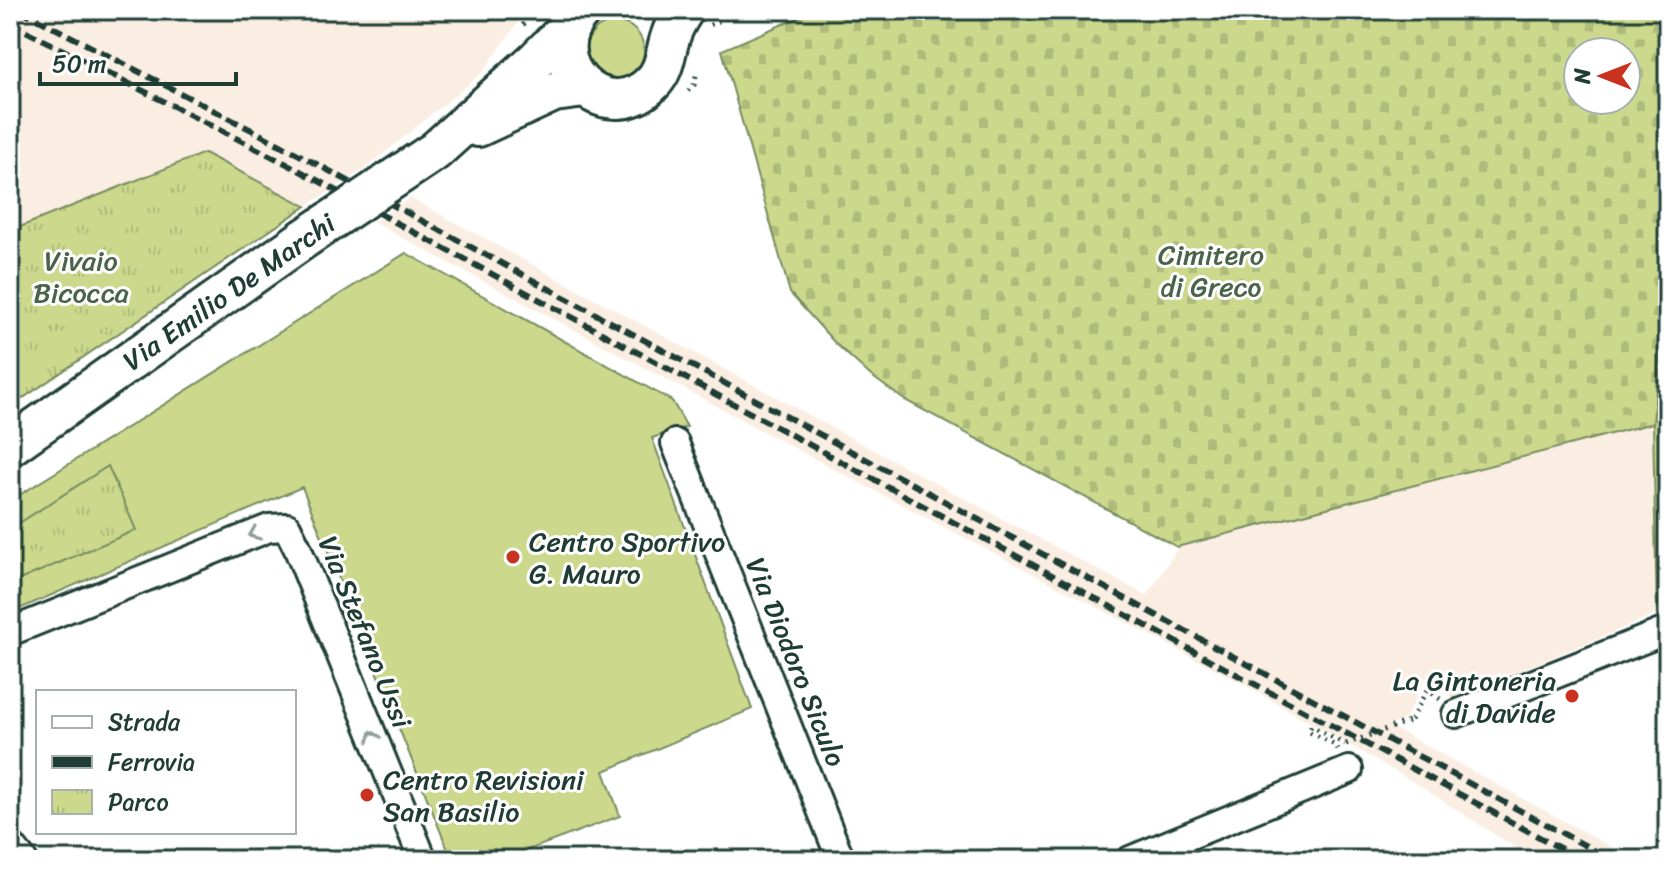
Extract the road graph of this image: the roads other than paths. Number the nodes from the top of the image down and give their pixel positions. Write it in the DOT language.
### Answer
graph roads {
  1 [pos="651,10"];
  2 [pos="576,15"];
  3 [pos="696,18"];
  4 [pos="667,47"];
  5 [pos="585,88"];
  6 [pos="442,145"];
  7 [pos="675,443"];
  8 [pos="10,446"];
  9 [pos="1668,630"];
  10 [pos="10,632"];
  11 [pos="1450,708"];
  12 [pos="1347,757"];
  13 [pos="10,844"];
  14 [pos="23,860"];
  15 [pos="423,860"];
  16 [pos="841,860"];
  17 [pos="1130,860"];
  1 -- 4 [label="street"];
  2 -- 5 [label="street, Via Emilio De Marchi"];
  2 -- 6 [label="street, Via Emilio De Marchi"];
  3 -- 4 [label="street, Via Emilio De Marchi"];
  4 -- 5 [label="street, Via Emilio De Marchi"];
  5 -- 6 [label="street, Via Emilio De Marchi"];
  6 -- 8 [label="street, Via Emilio De Marchi, bridge"];
  7 -- 16 [label="street, Via Diodoro Siculo"];
  9 -- 11 [label="street"];
  15 -- 10 [label="street, Via Stefano Ussi, one-way"];
  12 -- 17 [label="street"];
  13 -- 14 [label="street"];
}
